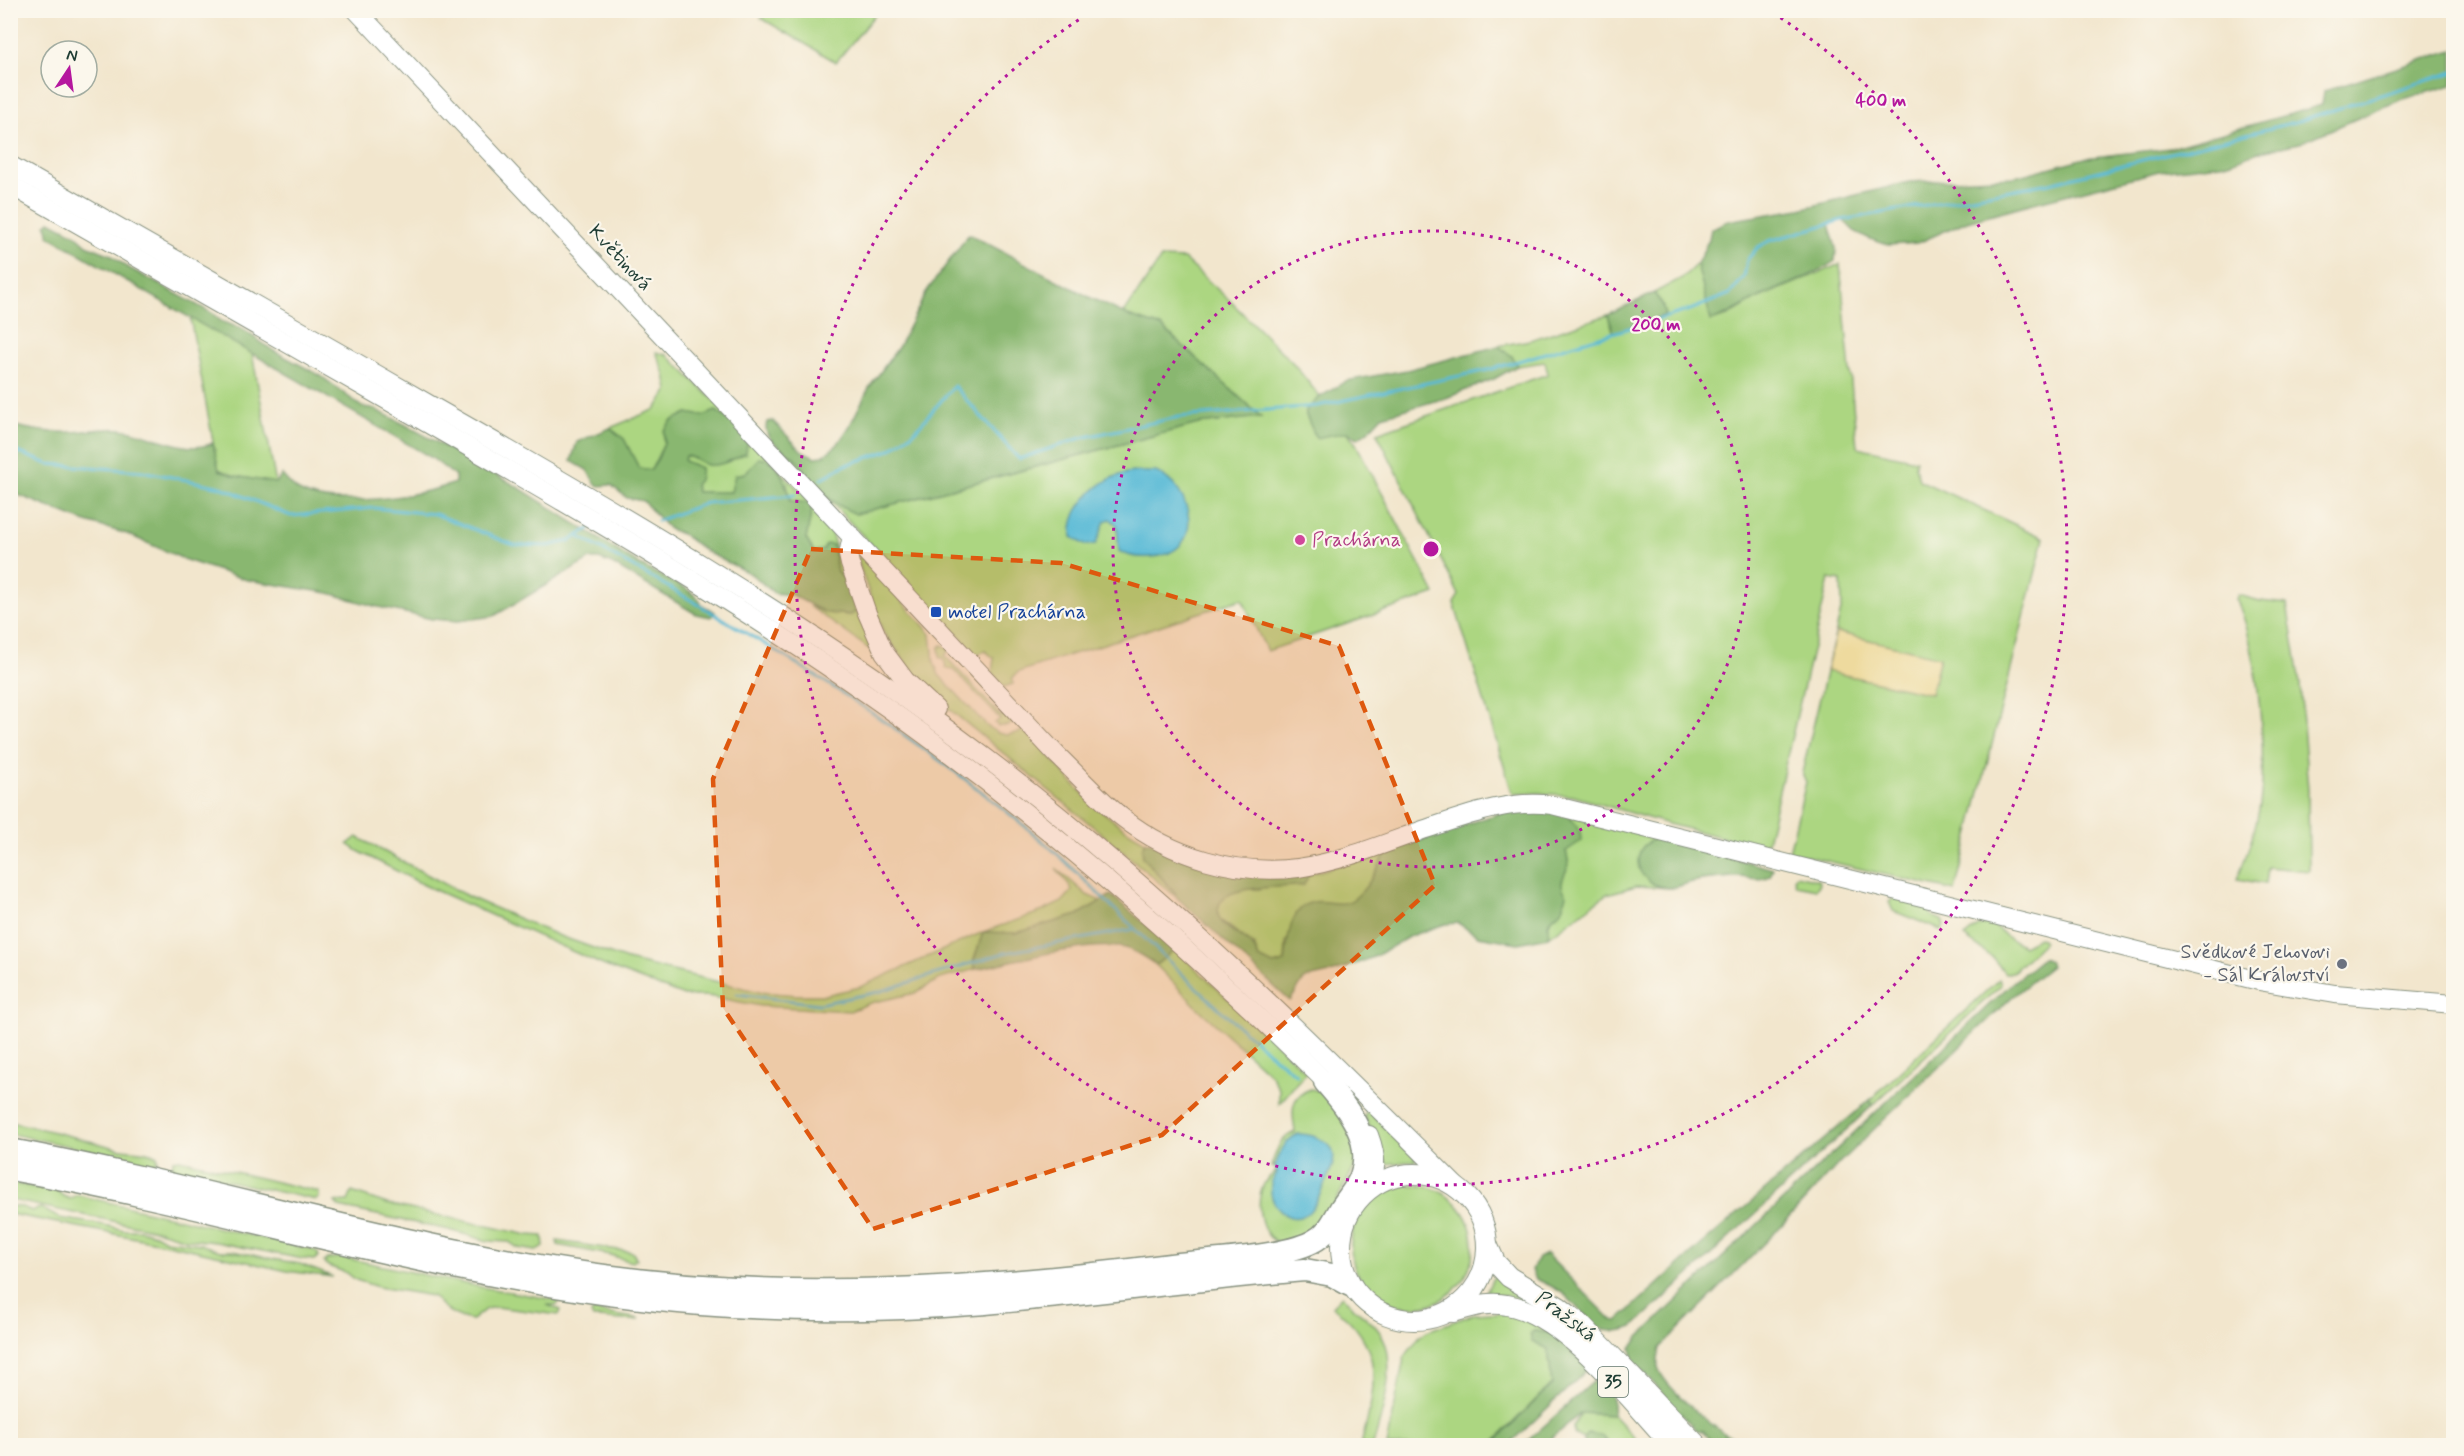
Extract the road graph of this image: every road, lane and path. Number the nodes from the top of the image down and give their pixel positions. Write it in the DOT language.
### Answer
graph roads {
  1 [pos="357,10"];
  2 [pos="10,165"];
  3 [pos="10,186"];
  4 [pos="852,536"];
  5 [pos="986,759"];
  6 [pos="2454,1004"];
  7 [pos="1325,1082"];
  8 [pos="10,1150"];
  9 [pos="10,1169"];
  10 [pos="1364,1194"];
  11 [pos="1464,1194"];
  12 [pos="1345,1222"];
  13 [pos="1486,1241"];
  14 [pos="1266,1253"];
  15 [pos="1350,1285"];
  16 [pos="1441,1315"];
  17 [pos="1673,1446"];
  18 [pos="1698,1446"];
  1 -- 4 [label="main road, Květinová"];
  2 -- 5 [label="main road"];
  3 -- 7 [label="main road"];
  4 -- 5 [label="main road"];
  4 -- 6 [label="main road, Květinová"];
  5 -- 11 [label="main road"];
  7 -- 10 [label="main road"];
  7 -- 14 [label="highway"];
  8 -- 14 [label="highway"];
  9 -- 15 [label="highway"];
  10 -- 11 [label="main road"];
  10 -- 12 [label="main road"];
  11 -- 13 [label="main road"];
  12 -- 14 [label="highway"];
  12 -- 15 [label="main road"];
  13 -- 16 [label="main road"];
  13 -- 18 [label="main road, Pražská / 35"];
  15 -- 16 [label="main road"];
  16 -- 17 [label="main road, Pražská / 35"];
}
